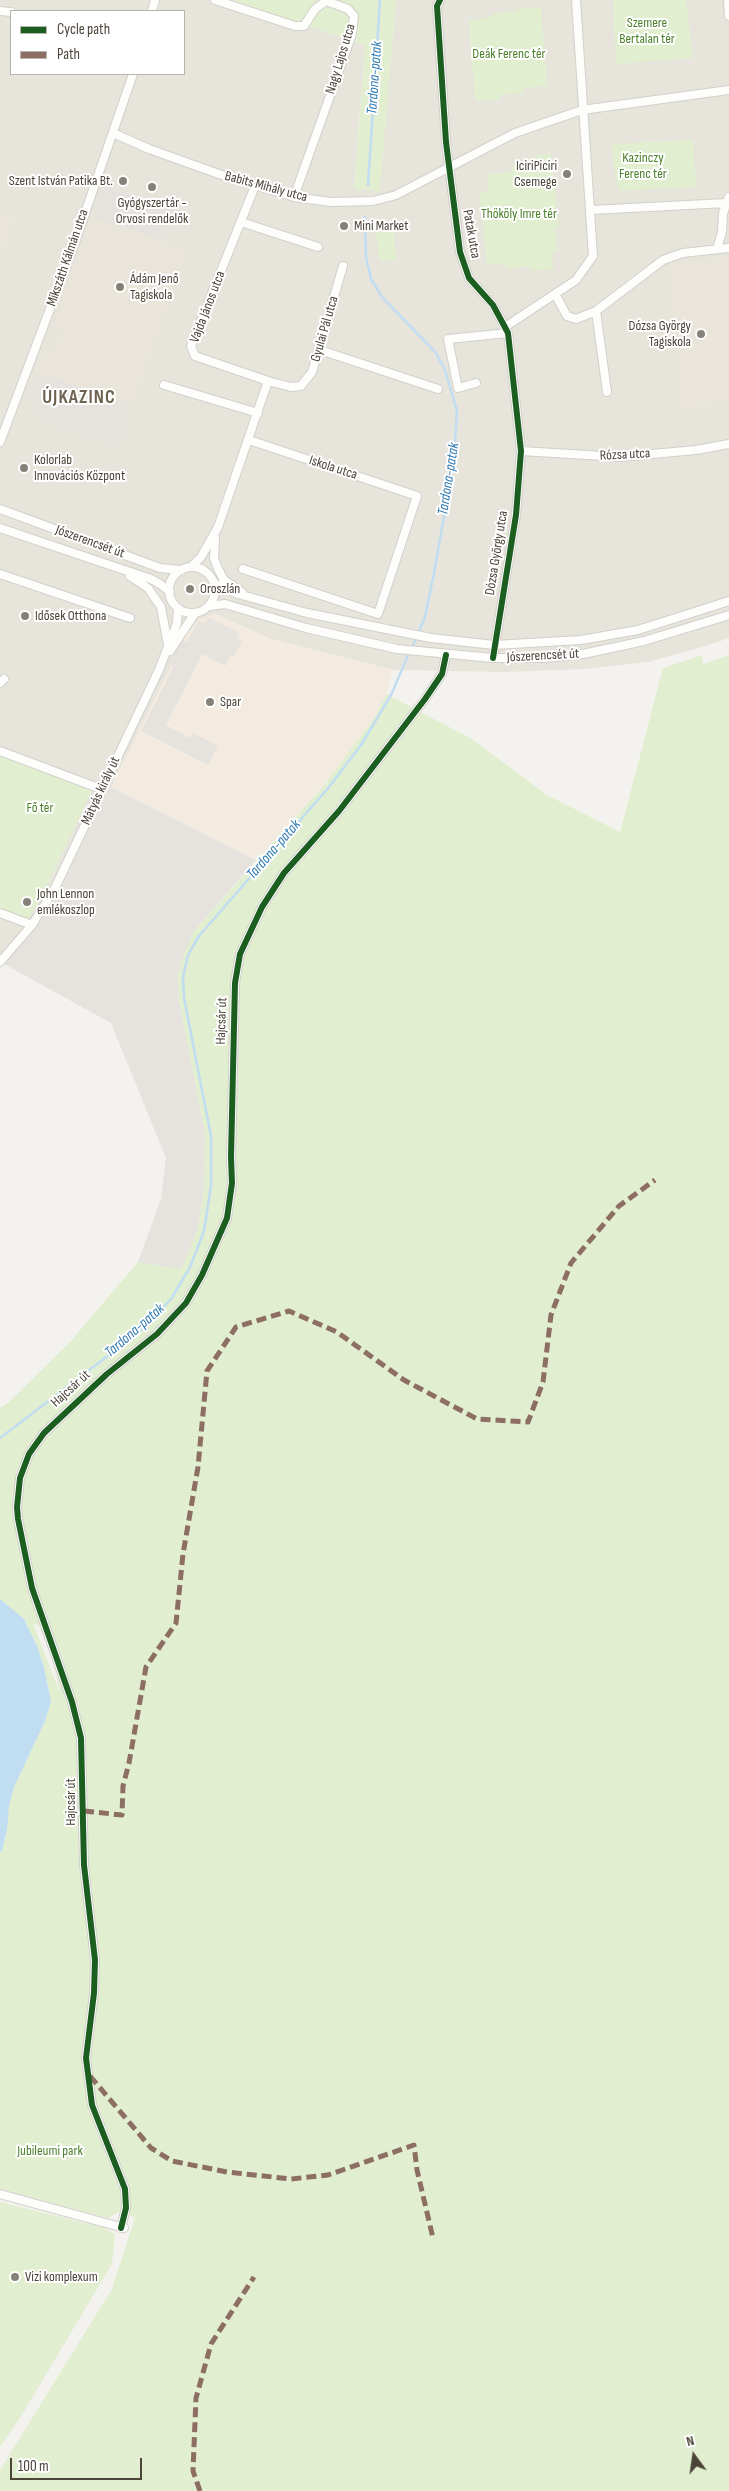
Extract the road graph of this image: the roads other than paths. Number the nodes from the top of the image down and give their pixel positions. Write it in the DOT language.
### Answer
graph roads {
  1 [pos="215,0"];
  2 [pos="576,0"];
  3 [pos="728,0"];
  4 [pos="439,3"];
  5 [pos="729,16"];
  6 [pos="133,75"];
  7 [pos="729,90"];
  8 [pos="582,110"];
  9 [pos="113,133"];
  10 [pos="449,167"];
  11 [pos="254,186"];
  12 [pos="294,197"];
  13 [pos="727,200"];
  14 [pos="591,210"];
  15 [pos="241,222"];
  16 [pos="318,247"];
  17 [pos="716,248"];
  18 [pos="729,248"];
  19 [pos="343,266"];
  20 [pos="555,294"];
  21 [pos="596,311"];
  22 [pos="506,330"];
  23 [pos="320,350"];
  24 [pos="268,381"];
  25 [pos="476,383"];
  26 [pos="164,385"];
  27 [pos="438,389"];
  28 [pos="607,392"];
  29 [pos="258,413"];
  30 [pos="249,440"];
  31 [pos="0,442"];
  32 [pos="729,444"];
  33 [pos="521,451"];
  34 [pos="0,509"];
  35 [pos="218,527"];
  36 [pos="0,528"];
  37 [pos="213,548"];
  38 [pos="191,567"];
  39 [pos="243,569"];
  40 [pos="120,570"];
  41 [pos="181,570"];
  42 [pos="0,574"];
  43 [pos="213,580"];
  44 [pos="170,592"];
  45 [pos="265,601"];
  46 [pos="729,601"];
  47 [pos="209,606"];
  48 [pos="178,608"];
  49 [pos="195,613"];
  50 [pos="729,615"];
  51 [pos="130,618"];
  52 [pos="494,645"];
  53 [pos="168,648"];
  54 [pos="446,655"];
  55 [pos="493,658"];
  56 [pos="159,670"];
  57 [pos="0,751"];
  58 [pos="101,789"];
  59 [pos="0,913"];
  60 [pos="32,925"];
  61 [pos="0,962"];
  62 [pos="0,2194"];
  1 -- 12 [label="street, Nagy Lajos utca"];
  2 -- 8 [label="street"];
  3 -- 5 [label="street"];
  4 -- 10 [label="street, Patak utca"];
  6 -- 9 [label="street, Mikszáth Kálmán utca"];
  7 -- 8 [label="street"];
  8 -- 10 [label="street"];
  8 -- 14 [label="street"];
  9 -- 11 [label="street, Babits Mihály utca"];
  9 -- 31 [label="street, Mikszáth Kálmán utca"];
  10 -- 12 [label="street, Babits Mihály utca"];
  10 -- 22 [label="street, Patak utca"];
  11 -- 12 [label="street, Babits Mihály utca"];
  11 -- 15 [label="street, Vajda János utca"];
  13 -- 14 [label="street"];
  13 -- 17 [label="street"];
  14 -- 20 [label="street"];
  15 -- 16 [label="street"];
  15 -- 24 [label="street, Vajda János utca"];
  17 -- 18 [label="street"];
  17 -- 21 [label="street"];
  19 -- 23 [label="street, Gyulai Pál utca"];
  20 -- 21 [label="street"];
  20 -- 22 [label="street"];
  21 -- 28 [label="street"];
  22 -- 25 [label="street"];
  22 -- 33 [label="street, Patak utca"];
  23 -- 24 [label="street, Gyulai Pál utca"];
  23 -- 27 [label="street"];
  24 -- 29 [label="street"];
  26 -- 29 [label="street"];
  29 -- 30 [label="street"];
  30 -- 35 [label="street"];
  30 -- 39 [label="street, Iskola utca"];
  32 -- 33 [label="street, Rózsa utca"];
  33 -- 52 [label="street, Dózsa György utca"];
  34 -- 41 [label="street, Jószerencsét út"];
  35 -- 37 [label="street"];
  35 -- 38 [label="street"];
  36 -- 40 [label="street, Jószerencsét út"];
  37 -- 43 [label="street"];
  37 -- 45 [label="street"];
  38 -- 41 [label="street"];
  38 -- 43 [label="street"];
  40 -- 44 [label="street, Jószerencsét út"];
  40 -- 53 [label="street"];
  41 -- 44 [label="street"];
  42 -- 51 [label="street"];
  43 -- 45 [label="street, Jószerencsét út"];
  43 -- 47 [label="street"];
  44 -- 48 [label="street"];
  45 -- 52 [label="street, Jószerencsét út"];
  46 -- 52 [label="street, Jószerencsét út"];
  47 -- 49 [label="street"];
  47 -- 54 [label="street, Jószerencsét út"];
  48 -- 49 [label="street"];
  48 -- 53 [label="street, Mátyás király út"];
  49 -- 56 [label="street"];
  50 -- 55 [label="street, Jószerencsét út"];
  52 -- 55 [label="street, Dózsa György utca"];
  53 -- 56 [label="street, Mátyás király út"];
  54 -- 55 [label="street, Jószerencsét út"];
  54 -- 62 [label="street, Hajcsár út"];
  56 -- 58 [label="street, Mátyás király út"];
  57 -- 58 [label="street"];
  58 -- 60 [label="street, Mátyás király út"];
  59 -- 60 [label="street"];
  60 -- 61 [label="street, Mátyás király út"];
}
